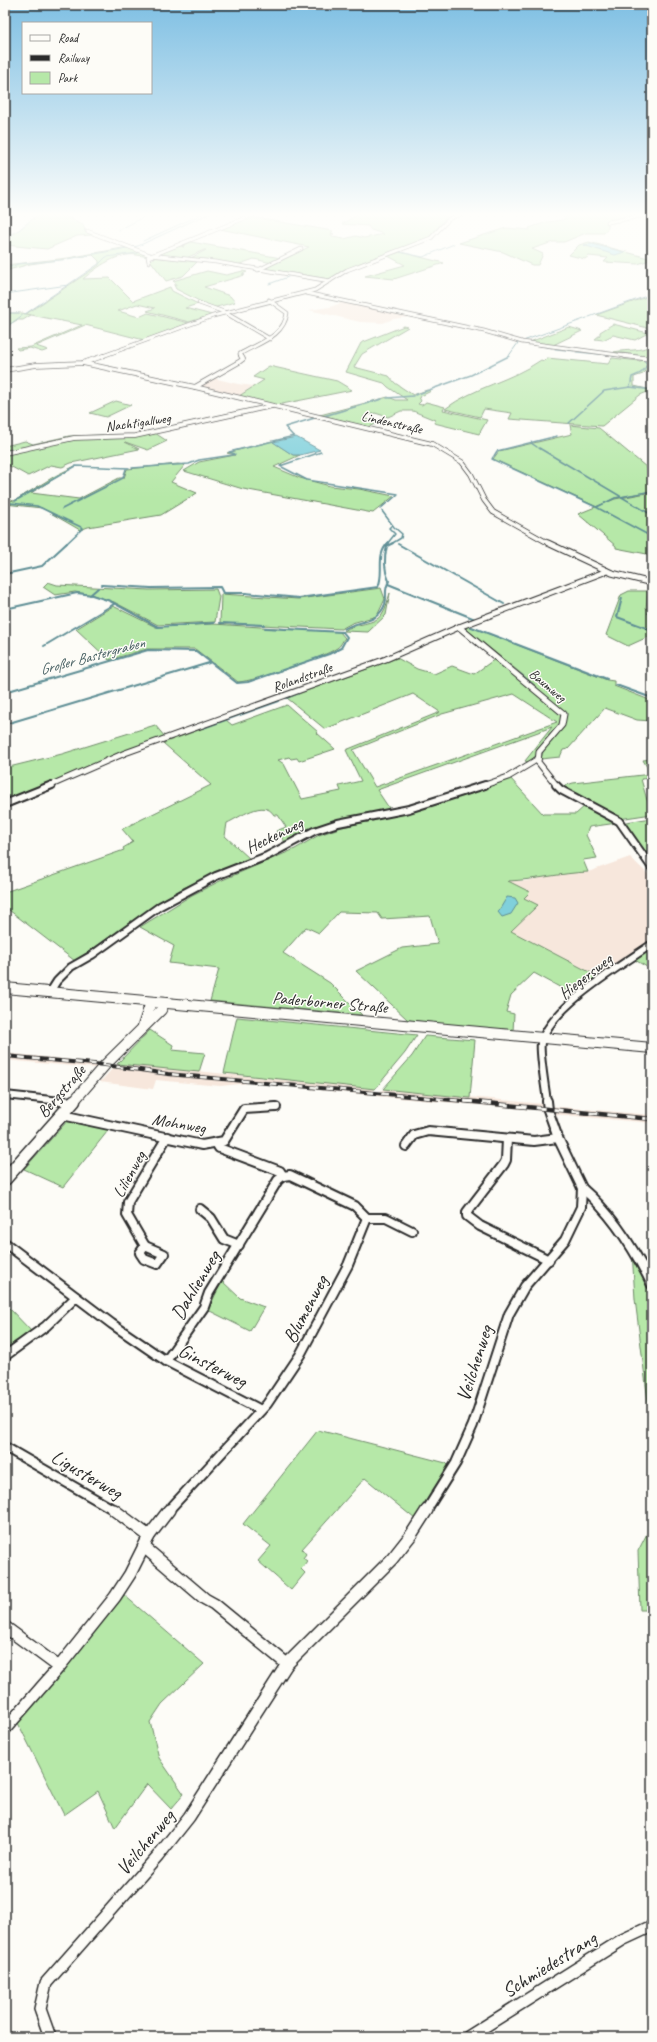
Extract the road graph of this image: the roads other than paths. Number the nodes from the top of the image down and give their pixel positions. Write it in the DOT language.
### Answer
graph roads {
  1 [pos="211,307"];
  2 [pos="242,307"];
  3 [pos="278,307"];
  4 [pos="372,307"];
  5 [pos="224,312"];
  6 [pos="270,339"];
  7 [pos="652,359"];
  8 [pos="83,363"];
  9 [pos="5,370"];
  10 [pos="195,387"];
  11 [pos="274,406"];
  12 [pos="5,453"];
  13 [pos="607,571"];
  14 [pos="652,577"];
  15 [pos="644,582"];
  16 [pos="652,583"];
  17 [pos="459,627"];
  18 [pos="538,759"];
  19 [pos="5,804"];
  20 [pos="652,868"];
  21 [pos="652,944"];
  22 [pos="5,988"];
  23 [pos="50,992"];
  24 [pos="151,1002"];
  25 [pos="164,1003"];
  26 [pos="142,1026"];
  27 [pos="544,1038"];
  28 [pos="652,1048"];
  29 [pos="5,1095"];
  30 [pos="74,1102"];
  31 [pos="276,1107"];
  32 [pos="62,1115"];
  33 [pos="167,1137"];
  34 [pos="558,1138"];
  35 [pos="507,1139"];
  36 [pos="216,1143"];
  37 [pos="406,1146"];
  38 [pos="283,1176"];
  39 [pos="5,1179"];
  40 [pos="582,1188"];
  41 [pos="200,1208"];
  42 [pos="367,1218"];
  43 [pos="412,1231"];
  44 [pos="5,1243"];
  45 [pos="239,1245"];
  46 [pos="145,1246"];
  47 [pos="549,1260"];
  48 [pos="652,1285"];
  49 [pos="76,1297"];
  50 [pos="5,1356"];
  51 [pos="166,1361"];
  52 [pos="261,1410"];
  53 [pos="5,1447"];
  54 [pos="149,1536"];
  55 [pos="144,1546"];
  56 [pos="5,1627"];
  57 [pos="287,1664"];
  58 [pos="59,1668"];
  59 [pos="5,1729"];
  60 [pos="652,1926"];
  61 [pos="50,2037"];
  62 [pos="468,2037"];
  1 -- 5 [label="street"];
  2 -- 5 [label="street"];
  3 -- 6 [label="street"];
  4 -- 7 [label="street"];
  5 -- 6 [label="street"];
  5 -- 8 [label="street"];
  6 -- 10 [label="street"];
  8 -- 9 [label="street"];
  8 -- 10 [label="street, Lindenstraße"];
  10 -- 11 [label="street, Lindenstraße"];
  11 -- 12 [label="street, Nachtigallweg"];
  11 -- 13 [label="street, Lindenstraße"];
  13 -- 15 [label="street, Lindenstraße"];
  13 -- 17 [label="street, Rolandstraße"];
  14 -- 15 [label="street"];
  15 -- 16 [label="street, Lindenstraße"];
  17 -- 18 [label="street, Baumweg"];
  17 -- 19 [label="street, Rolandstraße"];
  18 -- 20 [label="street"];
  18 -- 23 [label="street, Heckenweg"];
  21 -- 27 [label="street, Hiegersweg"];
  22 -- 23 [label="main road, Paderborner Straße"];
  23 -- 24 [label="main road, Paderborner Straße"];
  24 -- 25 [label="main road, Paderborner Straße"];
  24 -- 26 [label="main road, Bergstraße"];
  25 -- 26 [label="main road, Bergstraße"];
  25 -- 27 [label="main road, Paderborner Straße"];
  26 -- 30 [label="main road, Bergstraße"];
  27 -- 28 [label="main road, Paderborner Straße"];
  27 -- 34 [label="street, Veilchenweg"];
  29 -- 30 [label="street"];
  30 -- 32 [label="main road, Bergstraße"];
  31 -- 36 [label="street, Mohnweg"];
  32 -- 33 [label="street, Mohnweg"];
  32 -- 39 [label="main road, Bergstraße"];
  33 -- 36 [label="street, Mohnweg"];
  33 -- 46 [label="street, Lilienweg"];
  34 -- 35 [label="street"];
  34 -- 40 [label="street, Veilchenweg"];
  35 -- 37 [label="street"];
  35 -- 47 [label="street"];
  36 -- 38 [label="street"];
  38 -- 42 [label="street"];
  38 -- 45 [label="street, Dahlienweg"];
  40 -- 47 [label="street, Veilchenweg"];
  40 -- 48 [label="street"];
  41 -- 45 [label="street, Dahlienweg"];
  42 -- 43 [label="street"];
  42 -- 52 [label="street, Blumenweg"];
  44 -- 49 [label="street, Ginsterweg"];
  45 -- 51 [label="street, Dahlienweg"];
  47 -- 57 [label="street, Veilchenweg"];
  49 -- 50 [label="street"];
  49 -- 51 [label="street, Ginsterweg"];
  51 -- 52 [label="street, Ginsterweg"];
  52 -- 54 [label="street"];
  53 -- 54 [label="street, Ligusterweg"];
  54 -- 55 [label="street"];
  55 -- 57 [label="street"];
  55 -- 58 [label="street"];
  56 -- 58 [label="street"];
  57 -- 61 [label="street, Veilchenweg"];
  58 -- 59 [label="street"];
  60 -- 62 [label="street, Schmiedestrang"];
}
